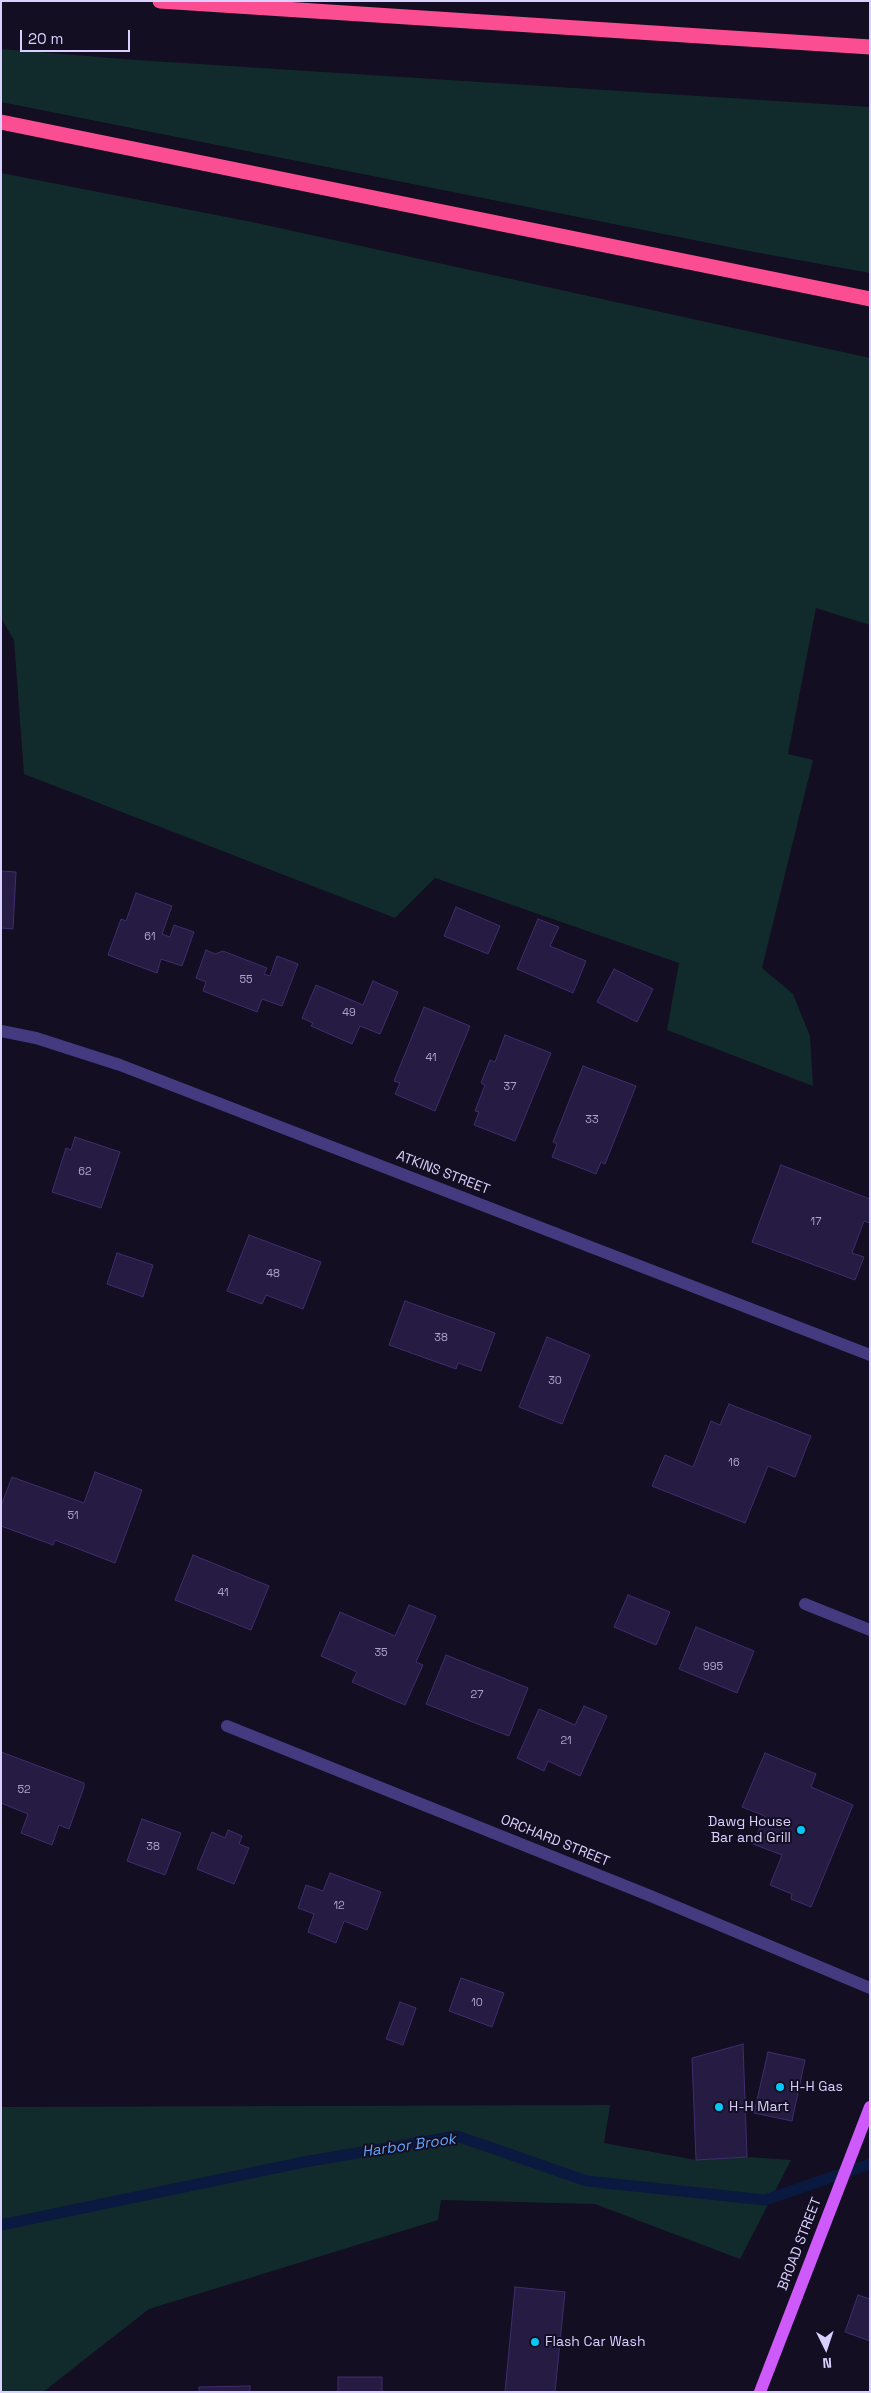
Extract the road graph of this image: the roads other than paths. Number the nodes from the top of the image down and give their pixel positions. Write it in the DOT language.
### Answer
graph roads {
  1 [pos="160,1"];
  2 [pos="870,47"];
  3 [pos="1,122"];
  4 [pos="870,298"];
  5 [pos="1,1032"];
  6 [pos="870,1355"];
  7 [pos="805,1604"];
  8 [pos="870,1630"];
  9 [pos="227,1726"];
  10 [pos="870,1988"];
  11 [pos="870,2107"];
  12 [pos="760,2392"];
  1 -- 2 [label="highway"];
  3 -- 4 [label="highway"];
  5 -- 6 [label="street, ATKINS STREET"];
  7 -- 8 [label="street"];
  9 -- 10 [label="street, ORCHARD STREET"];
  11 -- 12 [label="main road, BROAD STREET"];
}
